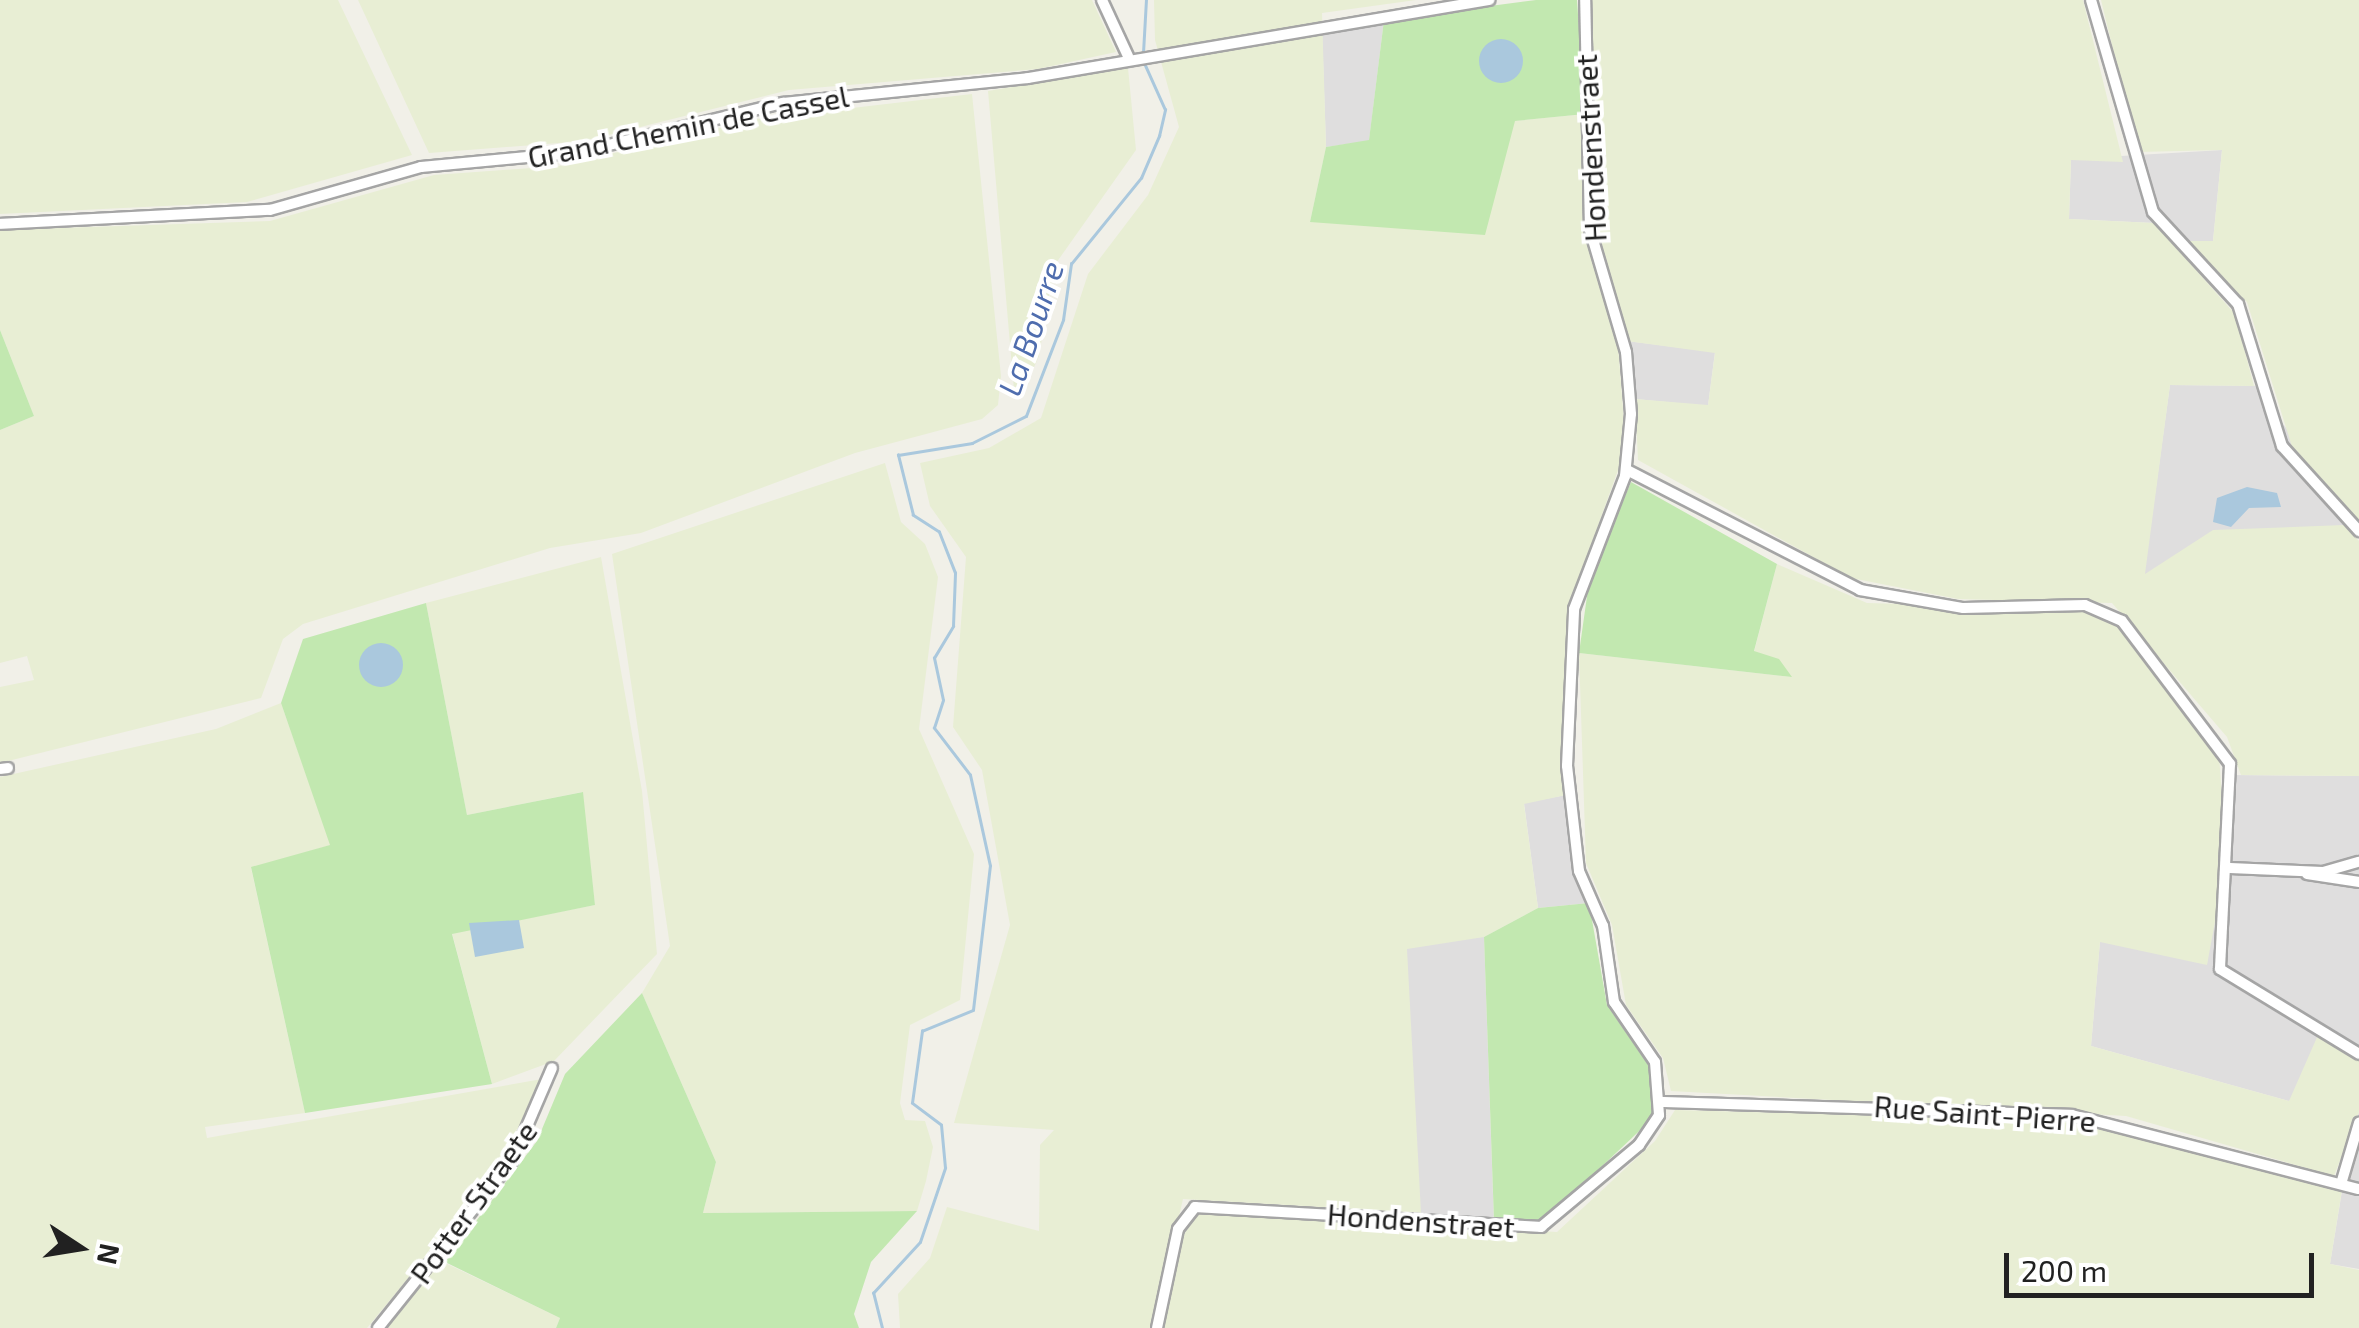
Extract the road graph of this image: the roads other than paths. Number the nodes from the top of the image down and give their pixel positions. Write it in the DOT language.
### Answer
graph roads {
  1 [pos="1102,0"];
  2 [pos="1489,0"];
  3 [pos="1585,0"];
  4 [pos="2091,0"];
  5 [pos="1140,54"];
  6 [pos="0,224"];
  7 [pos="1627,470"];
  8 [pos="2359,532"];
  9 [pos="2359,862"];
  10 [pos="2230,868"];
  11 [pos="2302,872"];
  12 [pos="2359,882"];
  13 [pos="2359,1054"];
  14 [pos="552,1068"];
  15 [pos="1661,1102"];
  16 [pos="2359,1123"];
  17 [pos="2340,1184"];
  18 [pos="2359,1190"];
  19 [pos="378,1328"];
  20 [pos="1157,1328"];
  1 -- 5 [label="street"];
  2 -- 5 [label="street, Grand Chemin de Cassel"];
  3 -- 7 [label="street, Hondenstraet"];
  4 -- 8 [label="street"];
  5 -- 6 [label="street, Grand Chemin de Cassel"];
  7 -- 10 [label="street"];
  7 -- 15 [label="street, Hondenstraet"];
  9 -- 11 [label="street"];
  10 -- 11 [label="street"];
  10 -- 13 [label="street"];
  11 -- 12 [label="street"];
  14 -- 19 [label="street, Potter Straete"];
  15 -- 17 [label="street, Rue Saint-Pierre"];
  15 -- 20 [label="street, Hondenstraet"];
  16 -- 17 [label="street"];
  17 -- 18 [label="street, Rue Saint-Pierre"];
}
